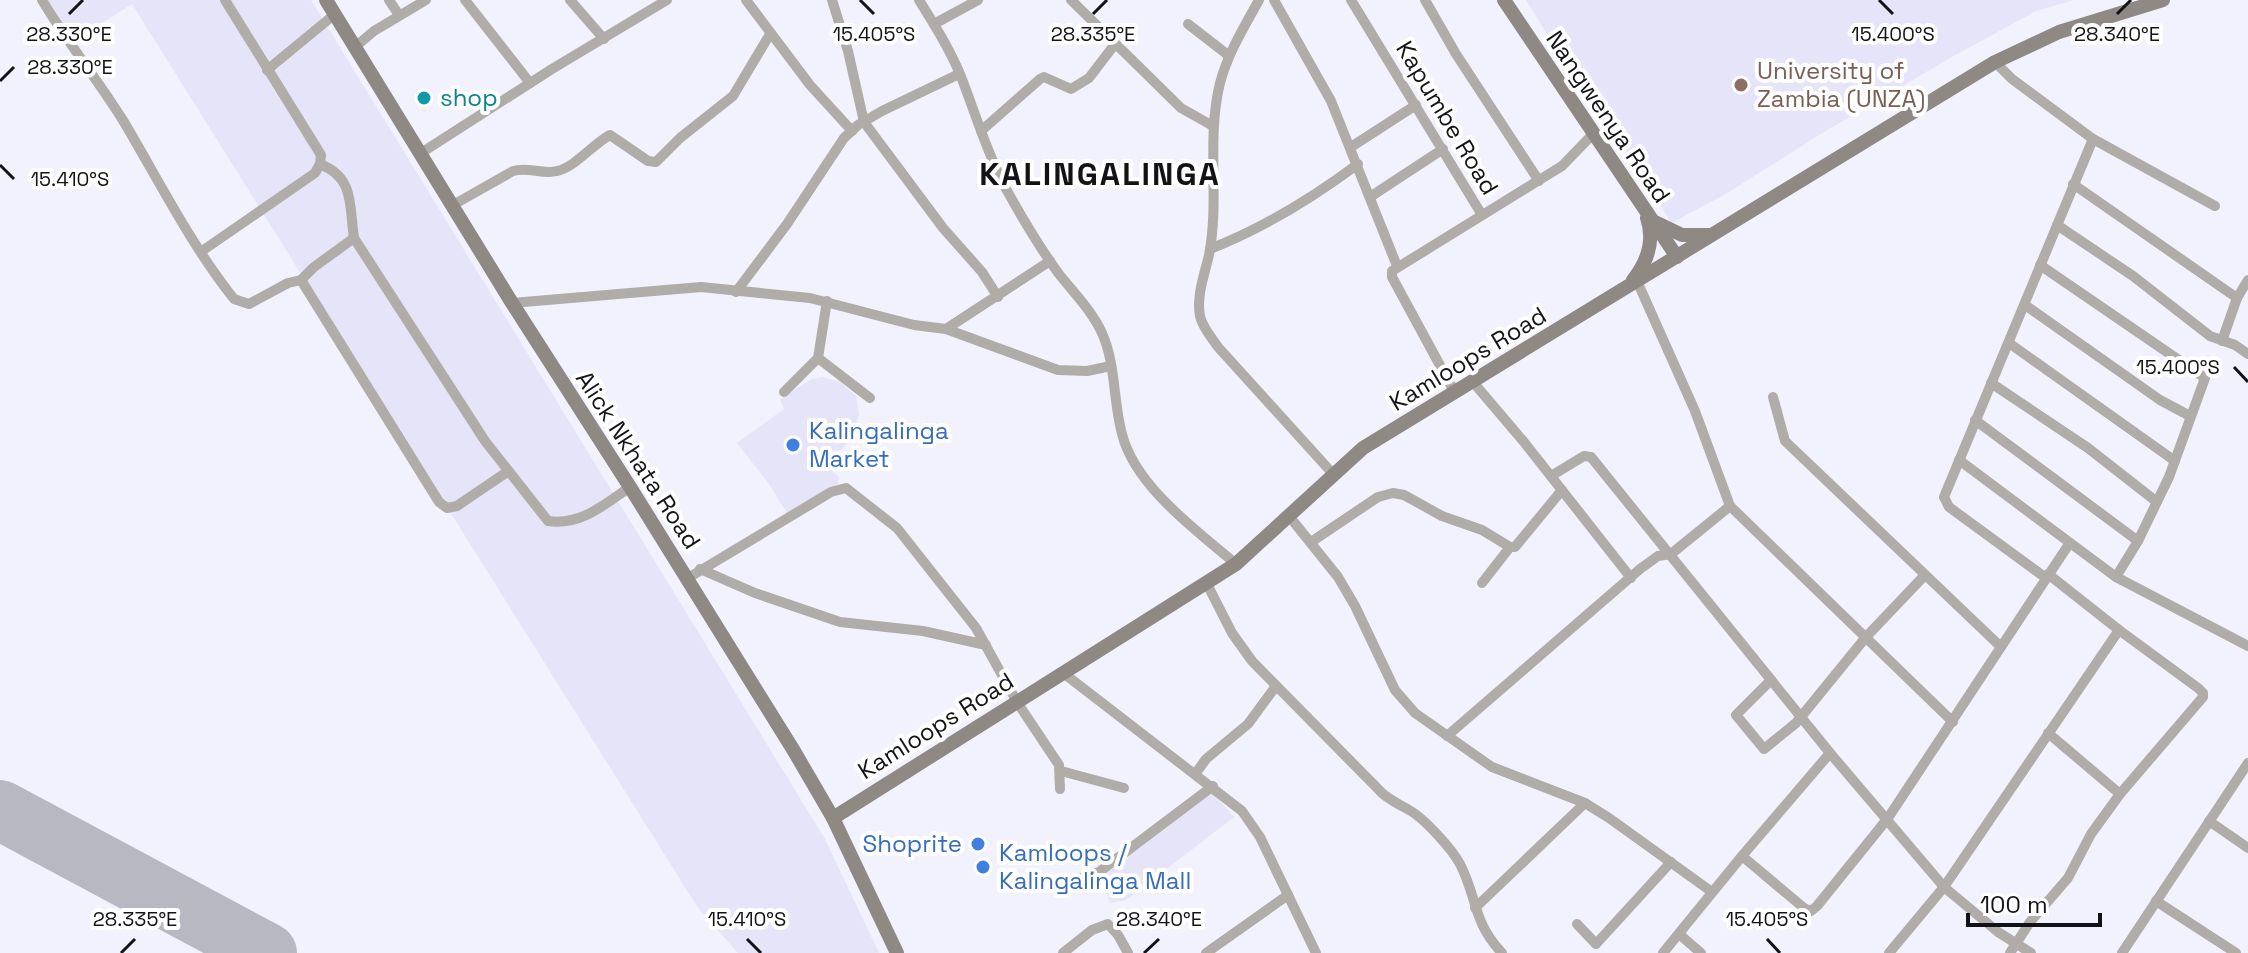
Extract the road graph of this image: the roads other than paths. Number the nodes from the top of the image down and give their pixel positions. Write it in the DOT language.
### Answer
graph roads {
  1 [pos="42,0"];
  2 [pos="225,0"];
  3 [pos="326,0"];
  4 [pos="389,0"];
  5 [pos="426,0"];
  6 [pos="465,0"];
  7 [pos="570,0"];
  8 [pos="667,0"];
  9 [pos="746,0"];
  10 [pos="832,0"];
  11 [pos="919,0"];
  12 [pos="978,0"];
  13 [pos="1071,0"];
  14 [pos="1274,0"];
  15 [pos="1351,0"];
  16 [pos="1425,0"];
  17 [pos="1504,0"];
  18 [pos="2163,0"];
  19 [pos="1257,1"];
  20 [pos="335,14"];
  21 [pos="399,15"];
  22 [pos="934,24"];
  23 [pos="1188,24"];
  24 [pos="770,34"];
  25 [pos="604,39"];
  26 [pos="1115,44"];
  27 [pos="355,47"];
  28 [pos="1228,55"];
  29 [pos="1995,62"];
  30 [pos="267,70"];
  31 [pos="959,74"];
  32 [pos="530,83"];
  33 [pos="1416,105"];
  34 [pos="864,122"];
  35 [pos="1213,126"];
  36 [pos="852,131"];
  37 [pos="981,131"];
  38 [pos="1593,134"];
  39 [pos="2093,139"];
  40 [pos="1351,147"];
  41 [pos="1443,149"];
  42 [pos="421,153"];
  43 [pos="320,164"];
  44 [pos="1358,164"];
  45 [pos="1539,181"];
  46 [pos="2073,184"];
  47 [pos="1370,197"];
  48 [pos="453,205"];
  49 [pos="2215,206"];
  50 [pos="1644,210"];
  51 [pos="1482,215"];
  52 [pos="2057,225"];
  53 [pos="1714,234"];
  54 [pos="354,238"];
  55 [pos="1210,249"];
  56 [pos="202,251"];
  57 [pos="1677,257"];
  58 [pos="1050,261"];
  59 [pos="2040,265"];
  60 [pos="1397,266"];
  61 [pos="301,280"];
  62 [pos="1637,281"];
  63 [pos="2248,281"];
  64 [pos="1619,291"];
  65 [pos="736,292"];
  66 [pos="998,297"];
  67 [pos="2237,298"];
  68 [pos="827,301"];
  69 [pos="512,303"];
  70 [pos="2025,305"];
  71 [pos="946,329"];
  72 [pos="2222,341"];
  73 [pos="2009,343"];
  74 [pos="2248,354"];
  75 [pos="818,358"];
  76 [pos="1111,366"];
  77 [pos="1473,382"];
  78 [pos="1991,383"];
  79 [pos="784,392"];
  80 [pos="1455,393"];
  81 [pos="1773,397"];
  82 [pos="870,398"];
  83 [pos="2190,416"];
  84 [pos="1975,420"];
  85 [pos="1959,460"];
  86 [pos="2175,461"];
  87 [pos="507,472"];
  88 [pos="1334,475"];
  89 [pos="1551,476"];
  90 [pos="630,487"];
  91 [pos="1562,490"];
  92 [pos="2157,502"];
  93 [pos="1730,506"];
  94 [pos="1289,516"];
  95 [pos="2138,541"];
  96 [pos="1311,542"];
  97 [pos="2069,544"];
  98 [pos="1510,547"];
  99 [pos="1671,554"];
  100 [pos="1236,564"];
  101 [pos="700,569"];
  102 [pos="1924,576"];
  103 [pos="2047,576"];
  104 [pos="2116,577"];
  105 [pos="688,578"];
  106 [pos="1631,578"];
  107 [pos="1206,582"];
  108 [pos="1482,583"];
  109 [pos="2119,630"];
  110 [pos="1866,637"];
  111 [pos="986,645"];
  112 [pos="2248,646"];
  113 [pos="2001,647"];
  114 [pos="1062,672"];
  115 [pos="1771,680"];
  116 [pos="1276,686"];
  117 [pos="1017,702"];
  118 [pos="1801,717"];
  119 [pos="1953,722"];
  120 [pos="2048,733"];
  121 [pos="1447,736"];
  122 [pos="1830,753"];
  123 [pos="2248,763"];
  124 [pos="1061,771"];
  125 [pos="1196,773"];
  126 [pos="1213,786"];
  127 [pos="1124,788"];
  128 [pos="1060,789"];
  129 [pos="2120,794"];
  130 [pos="1585,803"];
  131 [pos="833,818"];
  132 [pos="1888,818"];
  133 [pos="2209,821"];
  134 [pos="2248,848"];
  135 [pos="1742,856"];
  136 [pos="1671,862"];
  137 [pos="1061,880"];
  138 [pos="1944,887"];
  139 [pos="1712,892"];
  140 [pos="1288,895"];
  141 [pos="2156,901"];
  142 [pos="1475,908"];
  143 [pos="1577,924"];
  144 [pos="1679,934"];
  145 [pos="2013,948"];
  146 [pos="897,953"];
  147 [pos="1063,953"];
  148 [pos="1128,953"];
  149 [pos="1206,953"];
  150 [pos="1316,953"];
  151 [pos="1502,953"];
  152 [pos="1663,953"];
  153 [pos="1701,953"];
  154 [pos="1889,953"];
  155 [pos="2031,953"];
  156 [pos="2122,953"];
  157 [pos="2236,953"];
  1 -- 56 [label="street"];
  2 -- 30 [label="street"];
  3 -- 20 [label="main road, Alick Nkhata Road"];
  4 -- 21 [label="street"];
  5 -- 21 [label="street"];
  6 -- 32 [label="street"];
  7 -- 25 [label="street"];
  8 -- 25 [label="street"];
  9 -- 24 [label="street"];
  10 -- 34 [label="street"];
  11 -- 22 [label="street"];
  12 -- 22 [label="street"];
  13 -- 26 [label="street"];
  14 -- 40 [label="street"];
  15 -- 33 [label="street, Kapumbe Road"];
  16 -- 45 [label="street"];
  17 -- 38 [label="main road, Nangwenya Road"];
  18 -- 29 [label="main road, Kamloops Road"];
  19 -- 28 [label="street"];
  20 -- 27 [label="main road, Alick Nkhata Road"];
  20 -- 30 [label="street"];
  21 -- 27 [label="street"];
  22 -- 31 [label="street"];
  23 -- 28 [label="street"];
  24 -- 36 [label="street"];
  24 -- 48 [label="street"];
  25 -- 32 [label="street"];
  26 -- 35 [label="street"];
  26 -- 37 [label="street"];
  27 -- 42 [label="main road, Alick Nkhata Road"];
  28 -- 35 [label="street"];
  29 -- 39 [label="street"];
  29 -- 53 [label="main road, Kamloops Road"];
  30 -- 43 [label="street"];
  31 -- 34 [label="street"];
  31 -- 37 [label="street"];
  32 -- 42 [label="street"];
  33 -- 40 [label="street"];
  33 -- 41 [label="street, Kapumbe Road"];
  34 -- 36 [label="street"];
  34 -- 66 [label="street"];
  35 -- 55 [label="street"];
  36 -- 65 [label="street"];
  37 -- 58 [label="street"];
  38 -- 45 [label="street"];
  38 -- 50 [label="main road, Nangwenya Road"];
  39 -- 46 [label="street"];
  39 -- 49 [label="street"];
  40 -- 44 [label="street"];
  41 -- 47 [label="street"];
  41 -- 51 [label="street, Kapumbe Road"];
  42 -- 48 [label="main road, Alick Nkhata Road"];
  43 -- 54 [label="street"];
  43 -- 56 [label="street"];
  44 -- 47 [label="street"];
  44 -- 55 [label="street"];
  45 -- 51 [label="street"];
  46 -- 52 [label="street"];
  46 -- 67 [label="street"];
  47 -- 60 [label="street"];
  48 -- 69 [label="main road, Alick Nkhata Road"];
  50 -- 53 [label="main road"];
  50 -- 57 [label="main road, Nangwenya Road"];
  50 -- 64 [label="main road"];
  51 -- 60 [label="street"];
  52 -- 59 [label="street"];
  52 -- 72 [label="street"];
  53 -- 57 [label="main road, Kamloops Road"];
  54 -- 61 [label="street"];
  54 -- 87 [label="street"];
  55 -- 88 [label="street"];
  56 -- 61 [label="street"];
  57 -- 62 [label="main road, Kamloops Road"];
  58 -- 66 [label="street"];
  58 -- 76 [label="street"];
  59 -- 70 [label="street"];
  59 -- 83 [label="street"];
  60 -- 80 [label="street"];
  61 -- 87 [label="street"];
  62 -- 64 [label="main road, Kamloops Road"];
  62 -- 93 [label="street"];
  63 -- 67 [label="street"];
  64 -- 77 [label="main road, Kamloops Road"];
  65 -- 68 [label="street"];
  65 -- 69 [label="street"];
  66 -- 71 [label="street"];
  67 -- 72 [label="street"];
  68 -- 71 [label="street"];
  68 -- 75 [label="street"];
  69 -- 90 [label="main road, Alick Nkhata Road"];
  70 -- 73 [label="street"];
  70 -- 83 [label="street"];
  71 -- 76 [label="street"];
  72 -- 74 [label="street"];
  73 -- 78 [label="street"];
  73 -- 86 [label="street"];
  75 -- 79 [label="street"];
  75 -- 82 [label="street"];
  76 -- 100 [label="street"];
  77 -- 80 [label="main road, Kamloops Road"];
  77 -- 89 [label="street"];
  78 -- 84 [label="street"];
  78 -- 92 [label="street"];
  80 -- 88 [label="main road, Kamloops Road"];
  81 -- 102 [label="street"];
  83 -- 86 [label="street"];
  84 -- 85 [label="street"];
  84 -- 95 [label="street"];
  85 -- 97 [label="street"];
  85 -- 103 [label="street"];
  86 -- 92 [label="street"];
  87 -- 90 [label="street"];
  88 -- 94 [label="main road, Kamloops Road"];
  89 -- 91 [label="street"];
  89 -- 99 [label="street"];
  90 -- 105 [label="main road, Alick Nkhata Road"];
  91 -- 98 [label="street"];
  91 -- 106 [label="street"];
  92 -- 95 [label="street"];
  93 -- 99 [label="street"];
  93 -- 110 [label="street"];
  94 -- 96 [label="street"];
  94 -- 100 [label="main road, Kamloops Road"];
  95 -- 104 [label="street"];
  96 -- 98 [label="street"];
  96 -- 121 [label="street"];
  97 -- 103 [label="street"];
  97 -- 104 [label="street"];
  98 -- 108 [label="street"];
  99 -- 106 [label="street"];
  99 -- 115 [label="street"];
  100 -- 107 [label="main road, Kamloops Road"];
  101 -- 105 [label="street"];
  101 -- 111 [label="street"];
  101 -- 111 [label="street"];
  102 -- 110 [label="street"];
  102 -- 113 [label="street"];
  103 -- 109 [label="street"];
  103 -- 113 [label="street"];
  104 -- 112 [label="street"];
  105 -- 131 [label="main road, Alick Nkhata Road"];
  106 -- 121 [label="street"];
  107 -- 114 [label="main road, Kamloops Road"];
  107 -- 116 [label="street"];
  109 -- 120 [label="street"];
  109 -- 129 [label="street"];
  110 -- 118 [label="street"];
  110 -- 119 [label="street"];
  111 -- 117 [label="street"];
  113 -- 119 [label="street"];
  114 -- 117 [label="main road, Kamloops Road"];
  114 -- 125 [label="street"];
  115 -- 118 [label="street"];
  115 -- 118 [label="street"];
  116 -- 125 [label="street"];
  116 -- 142 [label="street"];
  117 -- 124 [label="street"];
  117 -- 131 [label="main road, Kamloops Road"];
  118 -- 122 [label="street"];
  119 -- 132 [label="street"];
  120 -- 129 [label="street"];
  120 -- 138 [label="street"];
  121 -- 130 [label="street"];
  122 -- 132 [label="street"];
  122 -- 135 [label="street"];
  123 -- 133 [label="street"];
  124 -- 127 [label="street"];
  124 -- 128 [label="street"];
  125 -- 126 [label="street"];
  126 -- 137 [label="street"];
  126 -- 140 [label="street"];
  129 -- 145 [label="street"];
  130 -- 136 [label="street"];
  130 -- 142 [label="street"];
  131 -- 146 [label="main road, Alick Nkhata Road"];
  132 -- 135 [label="street"];
  132 -- 138 [label="street"];
  133 -- 134 [label="street"];
  133 -- 141 [label="street"];
  135 -- 139 [label="street"];
  136 -- 139 [label="street"];
  136 -- 143 [label="street"];
  138 -- 145 [label="street"];
  138 -- 154 [label="street"];
  139 -- 144 [label="street"];
  140 -- 149 [label="street"];
  140 -- 150 [label="street"];
  141 -- 156 [label="street"];
  141 -- 157 [label="street"];
  142 -- 151 [label="street"];
  144 -- 152 [label="street"];
  144 -- 153 [label="street"];
  145 -- 155 [label="street"];
  147 -- 148 [label="street"];
}
